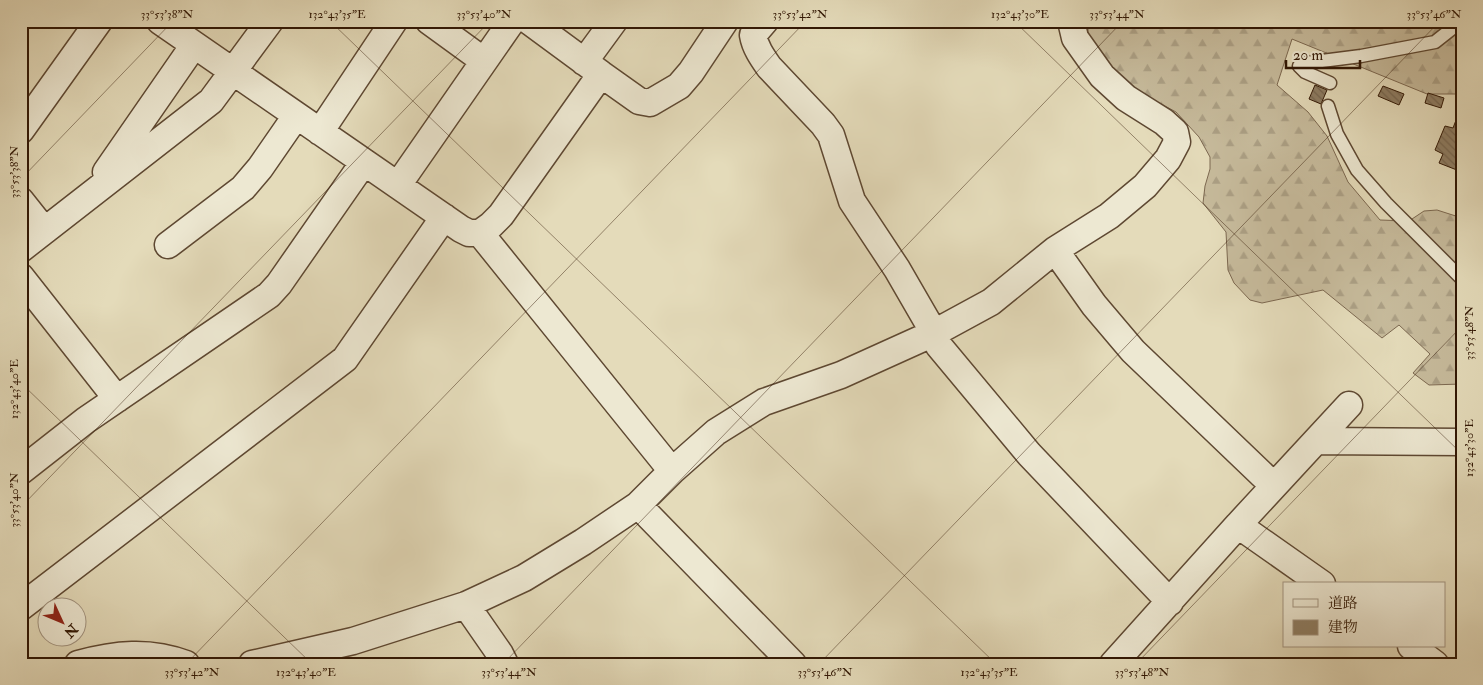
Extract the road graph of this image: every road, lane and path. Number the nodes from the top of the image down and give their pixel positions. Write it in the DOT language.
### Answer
graph roads {
  1 [pos="99,21"];
  2 [pos="160,21"];
  3 [pos="270,21"];
  4 [pos="394,21"];
  5 [pos="429,21"];
  6 [pos="512,21"];
  7 [pos="529,21"];
  8 [pos="614,21"];
  9 [pos="725,21"];
  10 [pos="765,21"];
  11 [pos="1070,21"];
  12 [pos="1454,27"];
  13 [pos="194,45"];
  14 [pos="484,61"];
  15 [pos="593,68"];
  16 [pos="232,73"];
  17 [pos="1330,83"];
  18 [pos="1328,106"];
  19 [pos="296,116"];
  20 [pos="21,130"];
  21 [pos="320,132"];
  22 [pos="364,162"];
  23 [pos="398,185"];
  24 [pos="91,194"];
  25 [pos="21,201"];
  26 [pos="444,217"];
  27 [pos="44,230"];
  28 [pos="480,233"];
  29 [pos="168,245"];
  30 [pos="21,248"];
  31 [pos="1055,250"];
  32 [pos="21,277"];
  33 [pos="1462,279"];
  34 [pos="934,333"];
  35 [pos="117,399"];
  36 [pos="1349,405"];
  37 [pos="1316,441"];
  38 [pos="1462,442"];
  39 [pos="21,471"];
  40 [pos="672,471"];
  41 [pos="1274,486"];
  42 [pos="638,505"];
  43 [pos="1238,525"];
  44 [pos="1319,582"];
  45 [pos="1170,602"];
  46 [pos="466,605"];
  47 [pos="21,607"];
  48 [pos="1414,648"];
  49 [pos="263,663"];
  50 [pos="78,664"];
  51 [pos="186,664"];
  52 [pos="505,664"];
  53 [pos="793,664"];
  54 [pos="1113,664"];
  55 [pos="1435,664"];
  1 -- 20 [label="street"];
  2 -- 13 [label="street"];
  3 -- 16 [label="street"];
  4 -- 21 [label="street"];
  5 -- 14 [label="street"];
  6 -- 14 [label="street"];
  7 -- 15 [label="street"];
  8 -- 15 [label="street"];
  9 -- 15 [label="street"];
  10 -- 34 [label="street"];
  11 -- 31 [label="street"];
  12 -- 17 [label="lane"];
  13 -- 16 [label="street"];
  13 -- 24 [label="street"];
  14 -- 23 [label="street"];
  15 -- 28 [label="street"];
  16 -- 19 [label="street"];
  16 -- 24 [label="street"];
  18 -- 33 [label="lane"];
  19 -- 21 [label="street"];
  19 -- 29 [label="street"];
  21 -- 22 [label="street"];
  22 -- 23 [label="street"];
  22 -- 35 [label="street"];
  23 -- 26 [label="street"];
  24 -- 27 [label="street"];
  25 -- 27 [label="street"];
  26 -- 28 [label="street"];
  26 -- 47 [label="street"];
  27 -- 30 [label="street"];
  28 -- 40 [label="street"];
  31 -- 34 [label="street"];
  31 -- 41 [label="street"];
  32 -- 35 [label="street"];
  34 -- 40 [label="street"];
  34 -- 45 [label="street"];
  35 -- 39 [label="street"];
  36 -- 37 [label="street"];
  37 -- 38 [label="street"];
  37 -- 41 [label="street"];
  40 -- 42 [label="street"];
  41 -- 43 [label="street"];
  42 -- 46 [label="street"];
  42 -- 53 [label="street"];
  43 -- 44 [label="street"];
  43 -- 45 [label="street"];
  45 -- 54 [label="street"];
  46 -- 49 [label="street"];
  46 -- 52 [label="street"];
  48 -- 55 [label="street"];
  50 -- 51 [label="street"];
}
